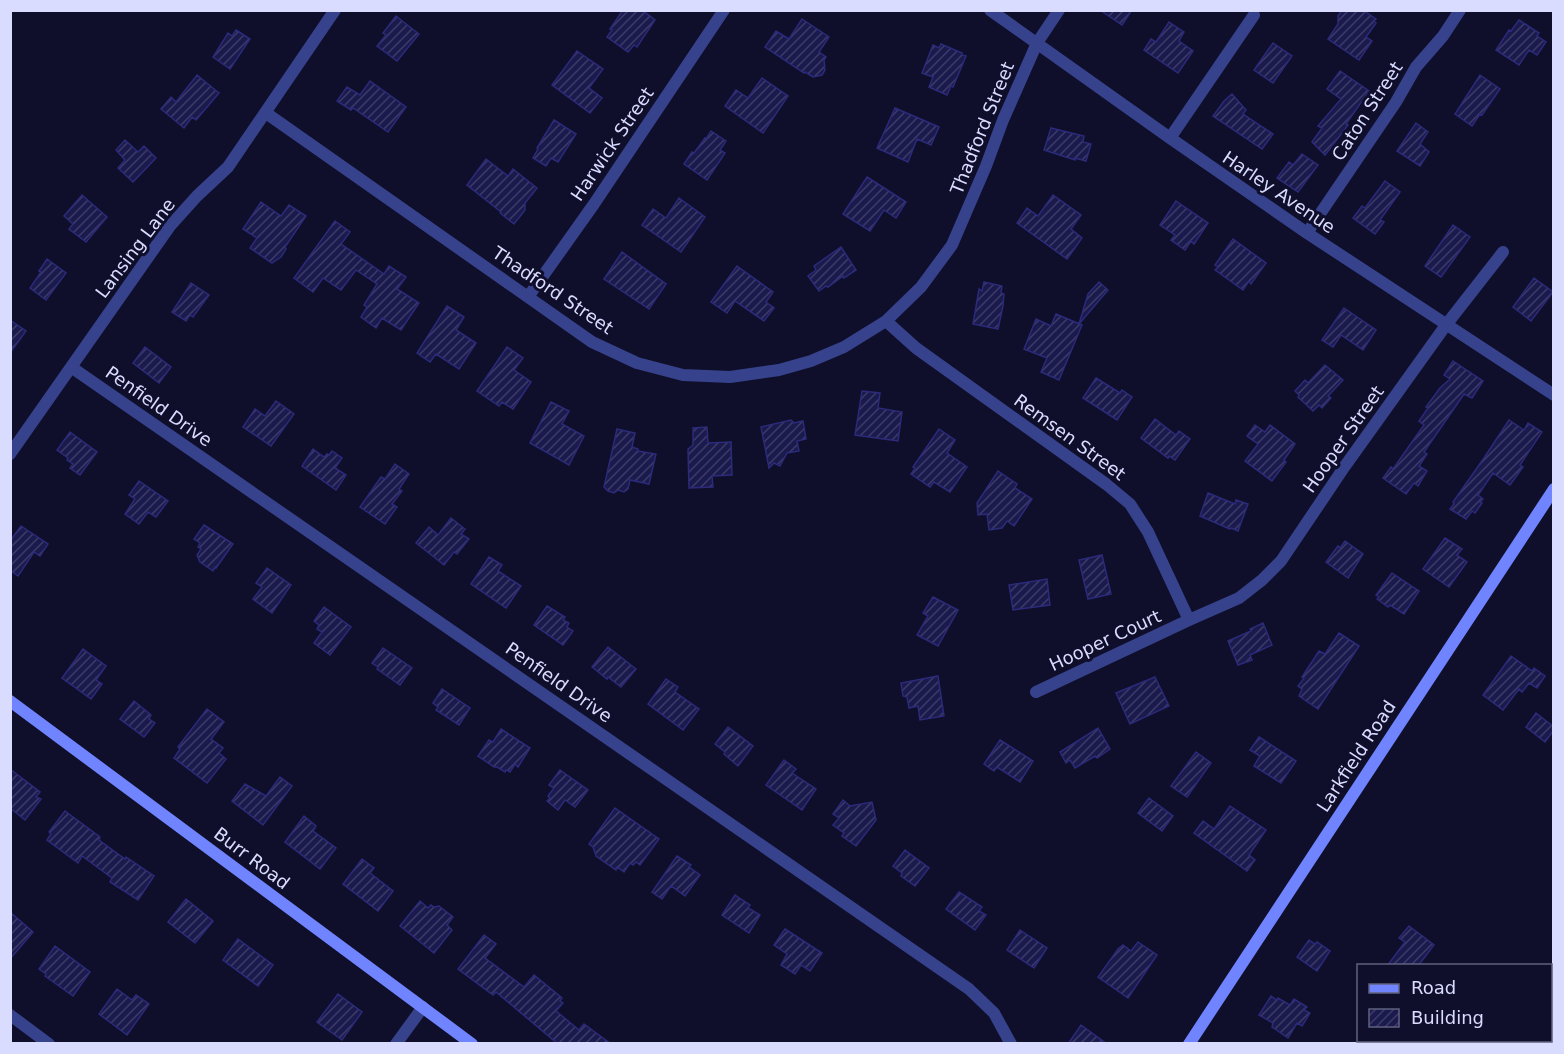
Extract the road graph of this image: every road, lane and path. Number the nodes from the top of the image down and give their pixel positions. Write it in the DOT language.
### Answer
graph roads {
  1 [pos="335,10"];
  2 [pos="724,10"];
  3 [pos="990,10"];
  4 [pos="1059,10"];
  5 [pos="1460,10"];
  6 [pos="1254,15"];
  7 [pos="1037,43"];
  8 [pos="266,113"];
  9 [pos="1170,138"];
  10 [pos="1307,233"];
  11 [pos="1503,252"];
  12 [pos="528,297"];
  13 [pos="886,321"];
  14 [pos="1446,325"];
  15 [pos="71,367"];
  16 [pos="1554,395"];
  17 [pos="10,454"];
  18 [pos="1554,489"];
  19 [pos="1189,620"];
  20 [pos="1036,692"];
  21 [pos="10,702"];
  22 [pos="423,1007"];
  23 [pos="10,1014"];
  24 [pos="49,1044"];
  25 [pos="396,1044"];
  26 [pos="472,1044"];
  27 [pos="1011,1044"];
  28 [pos="1189,1044"];
  1 -- 8 [label="street, Lansing Lane"];
  2 -- 12 [label="street, Harwick Street"];
  3 -- 7 [label="street, Harley Avenue"];
  4 -- 7 [label="street, Thadford Street"];
  5 -- 10 [label="street, Caton Street"];
  6 -- 9 [label="street"];
  7 -- 9 [label="street, Harley Avenue"];
  7 -- 13 [label="street, Thadford Street"];
  8 -- 12 [label="street, Thadford Street"];
  8 -- 15 [label="street, Lansing Lane"];
  9 -- 10 [label="street, Harley Avenue"];
  10 -- 14 [label="street, Harley Avenue"];
  11 -- 14 [label="street, Hooper Street"];
  12 -- 13 [label="street, Thadford Street"];
  13 -- 19 [label="street, Remsen Street"];
  14 -- 16 [label="street, Harley Avenue"];
  14 -- 19 [label="street, Hooper Street"];
  15 -- 17 [label="street, Lansing Lane"];
  15 -- 27 [label="street, Penfield Drive"];
  18 -- 28 [label="main road, Larkfield Road"];
  19 -- 20 [label="street, Hooper Court"];
  21 -- 22 [label="main road, Burr Road"];
  22 -- 25 [label="street"];
  22 -- 26 [label="main road, Burr Road"];
  23 -- 24 [label="street"];
}
